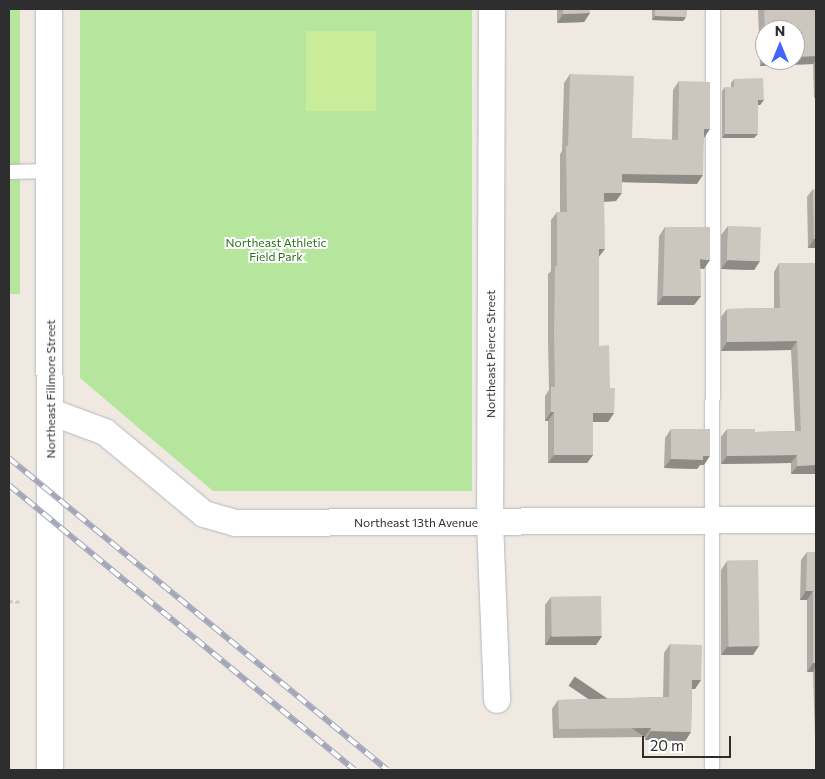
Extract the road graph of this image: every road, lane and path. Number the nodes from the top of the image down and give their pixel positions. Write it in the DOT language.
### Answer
graph roads {
  1 [pos="49,9"];
  2 [pos="492,9"];
  3 [pos="713,9"];
  4 [pos="50,171"];
  5 [pos="9,172"];
  6 [pos="51,412"];
  7 [pos="816,520"];
  8 [pos="714,521"];
  9 [pos="490,523"];
  10 [pos="497,700"];
  11 [pos="50,770"];
  12 [pos="712,770"];
  1 -- 4 [label="street, Northeast Fillmore Street"];
  2 -- 9 [label="street, Northeast Pierce Street"];
  3 -- 8 [label="lane"];
  4 -- 5 [label="lane"];
  4 -- 6 [label="street, Northeast Fillmore Street"];
  6 -- 9 [label="street, Northeast 13th Avenue"];
  6 -- 11 [label="street, Northeast Fillmore Street"];
  7 -- 8 [label="street, Northeast 13th Avenue"];
  8 -- 9 [label="street, Northeast 13th Avenue"];
  8 -- 12 [label="lane"];
  9 -- 10 [label="street, Northeast Pierce Street"];
}
